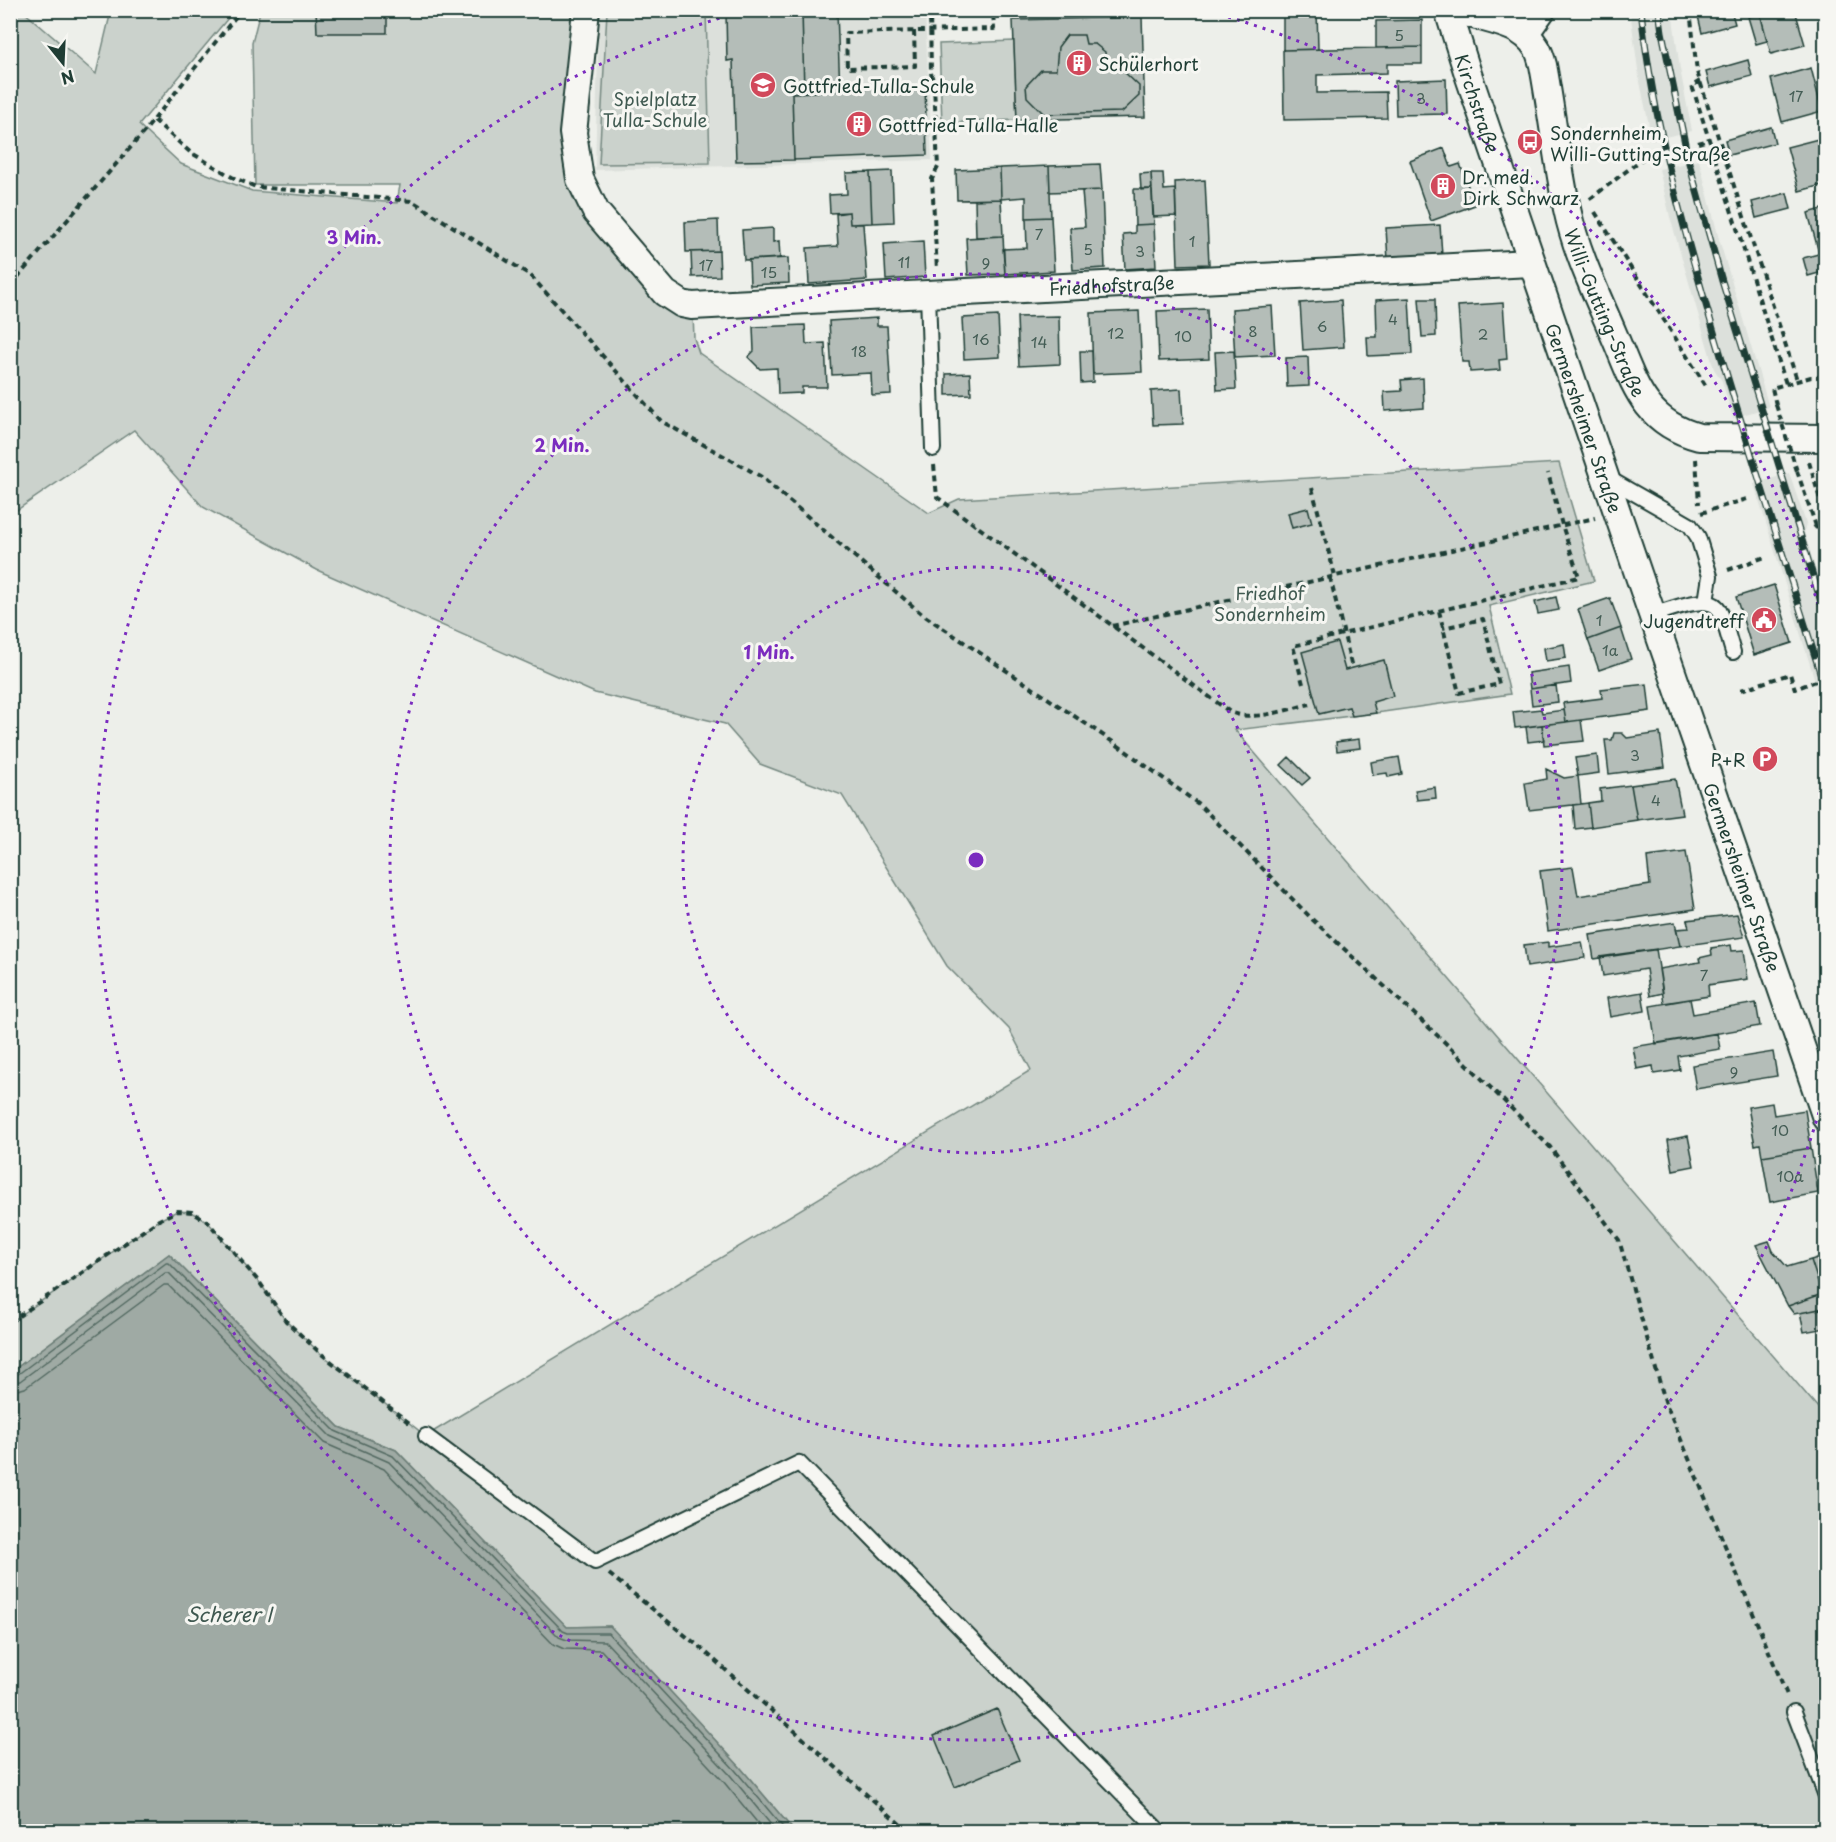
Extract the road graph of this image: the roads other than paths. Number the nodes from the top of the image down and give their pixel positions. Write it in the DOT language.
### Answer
graph roads {
  1 [pos="586,10"];
  2 [pos="1448,10"];
  3 [pos="1459,10"];
  4 [pos="1542,10"];
  5 [pos="1525,34"];
  6 [pos="1531,263"];
  7 [pos="933,292"];
  8 [pos="1826,438"];
  9 [pos="933,449"];
  10 [pos="1604,475"];
  11 [pos="1706,602"];
  12 [pos="1653,615"];
  13 [pos="1733,652"];
  14 [pos="1826,1118"];
  15 [pos="426,1436"];
  16 [pos="1794,1712"];
  17 [pos="1826,1797"];
  18 [pos="1160,1832"];
  1 -- 7 [label="street, Friedhofstraße"];
  2 -- 6 [label="street, Kirchstraße"];
  3 -- 5 [label="street"];
  4 -- 5 [label="street"];
  5 -- 8 [label="street, Willi-Gutting-Straße"];
  6 -- 7 [label="street, Friedhofstraße"];
  6 -- 10 [label="street, Germersheimer Straße"];
  7 -- 9 [label="lane"];
  10 -- 11 [label="lane"];
  10 -- 12 [label="street, Germersheimer Straße"];
  11 -- 12 [label="lane"];
  11 -- 13 [label="lane"];
  12 -- 14 [label="street, Germersheimer Straße"];
  15 -- 18 [label="lane"];
  16 -- 17 [label="lane"];
}
